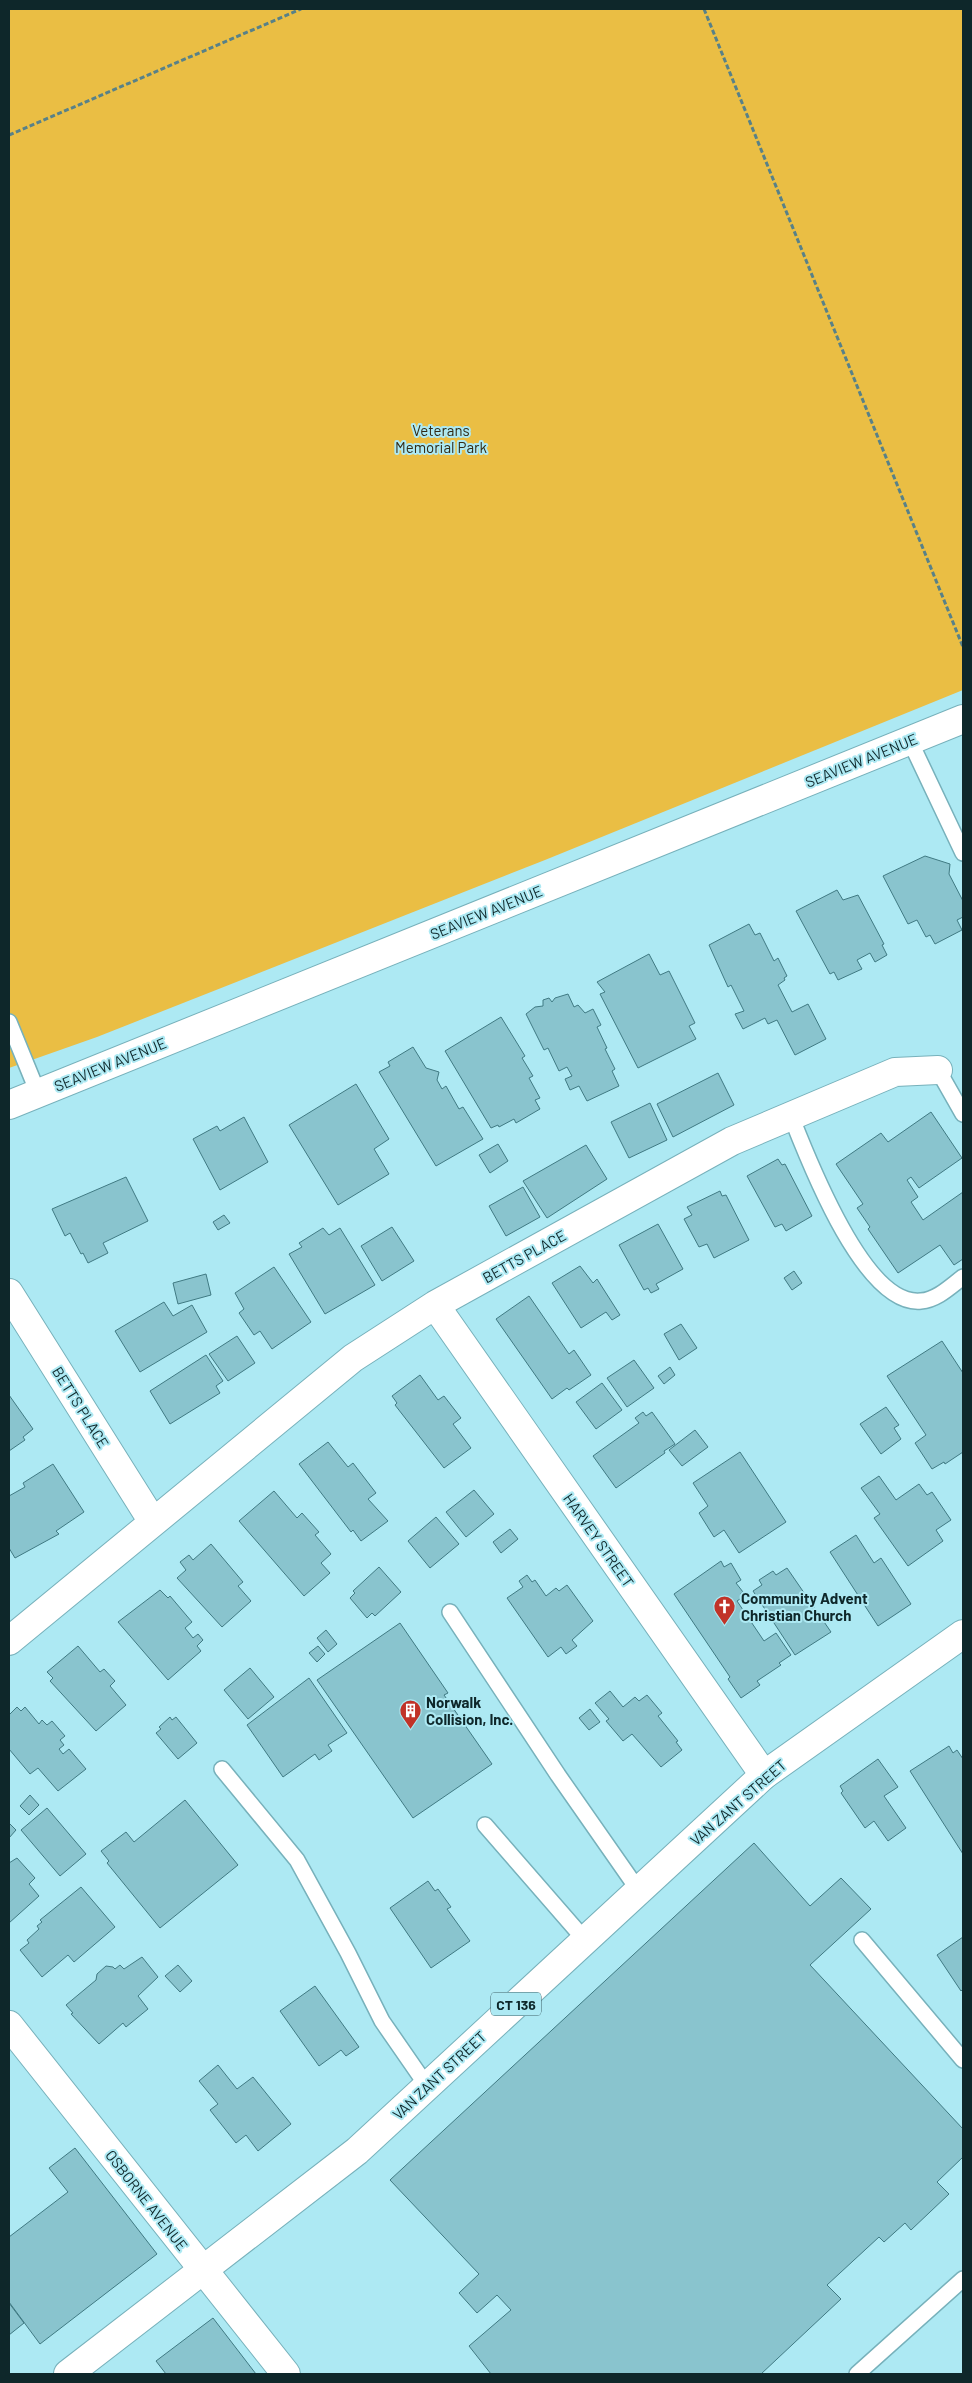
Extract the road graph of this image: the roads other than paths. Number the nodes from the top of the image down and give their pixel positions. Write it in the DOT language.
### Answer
graph roads {
  1 [pos="963,719"];
  2 [pos="910,740"];
  3 [pos="963,853"];
  4 [pos="9,1022"];
  5 [pos="938,1070"];
  6 [pos="38,1093"];
  7 [pos="9,1105"];
  8 [pos="963,1114"];
  9 [pos="791,1116"];
  10 [pos="963,1276"];
  11 [pos="9,1293"];
  12 [pos="435,1305"];
  13 [pos="153,1522"];
  14 [pos="450,1612"];
  15 [pos="963,1634"];
  16 [pos="9,1640"];
  17 [pos="222,1769"];
  18 [pos="764,1775"];
  19 [pos="485,1825"];
  20 [pos="639,1890"];
  21 [pos="585,1940"];
  22 [pos="862,1940"];
  23 [pos="9,2025"];
  24 [pos="963,2060"];
  25 [pos="427,2086"];
  26 [pos="203,2270"];
  27 [pos="963,2279"];
  28 [pos="68,2374"];
  29 [pos="286,2374"];
  30 [pos="858,2374"];
  1 -- 2 [label="street, SEAVIEW AVENUE"];
  2 -- 3 [label="lane"];
  2 -- 6 [label="street, SEAVIEW AVENUE"];
  4 -- 6 [label="lane"];
  5 -- 8 [label="lane"];
  5 -- 9 [label="street, BETTS PLACE"];
  6 -- 7 [label="street, SEAVIEW AVENUE"];
  9 -- 10 [label="lane"];
  9 -- 12 [label="street, BETTS PLACE"];
  11 -- 13 [label="street, BETTS PLACE"];
  12 -- 13 [label="street, BETTS PLACE"];
  12 -- 18 [label="street, HARVEY STREET"];
  13 -- 16 [label="street, BETTS PLACE"];
  14 -- 20 [label="lane"];
  15 -- 18 [label="street, VAN ZANT STREET / CT 136"];
  17 -- 25 [label="lane"];
  18 -- 20 [label="street, VAN ZANT STREET / CT 136"];
  19 -- 21 [label="lane"];
  20 -- 21 [label="street, VAN ZANT STREET / CT 136"];
  21 -- 25 [label="street, VAN ZANT STREET / CT 136"];
  22 -- 24 [label="lane"];
  23 -- 26 [label="street, OSBORNE AVENUE"];
  25 -- 26 [label="street, VAN ZANT STREET / CT 136"];
  26 -- 28 [label="street, VAN ZANT STREET / CT 136"];
  26 -- 29 [label="street, OSBORNE AVENUE"];
  27 -- 30 [label="lane"];
}
